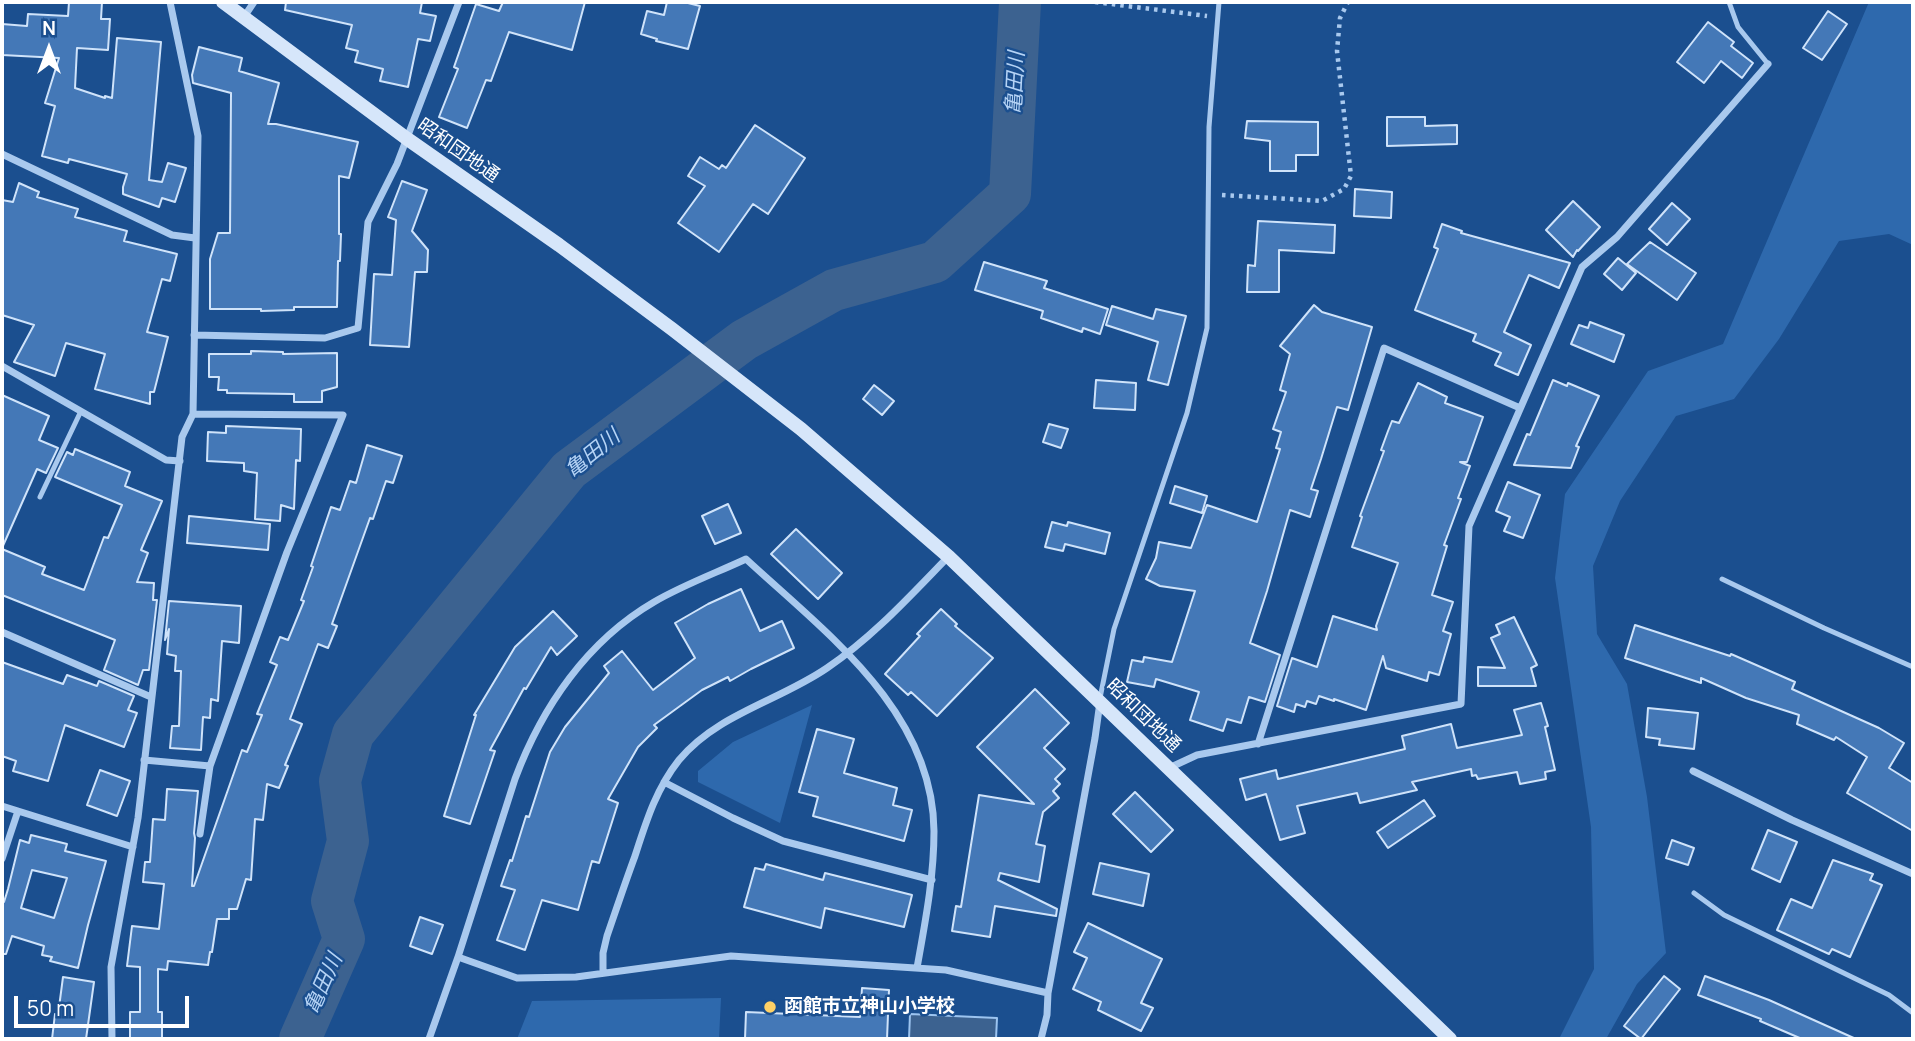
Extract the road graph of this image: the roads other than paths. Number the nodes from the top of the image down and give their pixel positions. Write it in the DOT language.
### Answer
graph roads {
  1 [pos="170,2"];
  2 [pos="223,2"];
  3 [pos="254,2"];
  4 [pos="458,2"];
  5 [pos="1219,2"];
  6 [pos="1729,2"];
  7 [pos="244,17"];
  8 [pos="1768,64"];
  9 [pos="406,138"];
  10 [pos="2,154"];
  11 [pos="195,238"];
  12 [pos="194,335"];
  13 [pos="2,366"];
  14 [pos="1520,408"];
  15 [pos="81,411"];
  16 [pos="193,414"];
  17 [pos="180,461"];
  18 [pos="40,497"];
  19 [pos="949,557"];
  20 [pos="1722,579"];
  21 [pos="2,632"];
  22 [pos="848,653"];
  23 [pos="1913,667"];
  24 [pos="152,697"];
  25 [pos="1100,701"];
  26 [pos="1258,744"];
  27 [pos="144,760"];
  28 [pos="210,766"];
  29 [pos="1169,768"];
  30 [pos="1693,771"];
  31 [pos="664,782"];
  32 [pos="2,806"];
  33 [pos="18,811"];
  34 [pos="200,834"];
  35 [pos="132,847"];
  36 [pos="2,859"];
  37 [pos="1913,874"];
  38 [pos="932,880"];
  39 [pos="1695,893"];
  40 [pos="457,957"];
  41 [pos="917,968"];
  42 [pos="603,973"];
  43 [pos="1048,993"];
  44 [pos="1913,1013"];
  45 [pos="112,1039"];
  46 [pos="429,1039"];
  47 [pos="1041,1039"];
  48 [pos="1450,1039"];
  1 -- 11 [label="street"];
  2 -- 7 [label="street, 昭和団地通"];
  3 -- 7 [label="street"];
  4 -- 9 [label="street"];
  5 -- 25 [label="lane"];
  6 -- 8 [label="lane"];
  7 -- 9 [label="street, 昭和団地通"];
  8 -- 14 [label="street"];
  9 -- 12 [label="street"];
  9 -- 19 [label="street, 昭和団地通"];
  10 -- 11 [label="street"];
  11 -- 12 [label="street"];
  12 -- 16 [label="street"];
  13 -- 15 [label="street"];
  14 -- 26 [label="street"];
  14 -- 26 [label="street"];
  15 -- 17 [label="street"];
  15 -- 18 [label="lane"];
  16 -- 17 [label="street"];
  16 -- 28 [label="street"];
  17 -- 24 [label="street"];
  19 -- 22 [label="street"];
  19 -- 25 [label="street, 昭和団地通"];
  20 -- 23 [label="lane"];
  21 -- 24 [label="street"];
  22 -- 31 [label="street"];
  22 -- 38 [label="street"];
  22 -- 40 [label="street"];
  24 -- 27 [label="street"];
  25 -- 29 [label="street, 昭和団地通"];
  25 -- 43 [label="street"];
  26 -- 29 [label="street"];
  27 -- 28 [label="street"];
  27 -- 35 [label="street"];
  28 -- 34 [label="street"];
  29 -- 48 [label="street, 昭和団地通"];
  30 -- 37 [label="street"];
  31 -- 38 [label="street"];
  31 -- 42 [label="street"];
  32 -- 33 [label="street"];
  33 -- 35 [label="street"];
  33 -- 36 [label="street"];
  35 -- 45 [label="street"];
  38 -- 41 [label="street"];
  39 -- 44 [label="lane"];
  40 -- 42 [label="street"];
  40 -- 46 [label="street"];
  41 -- 42 [label="street"];
  41 -- 43 [label="street"];
  43 -- 47 [label="street"];
}
